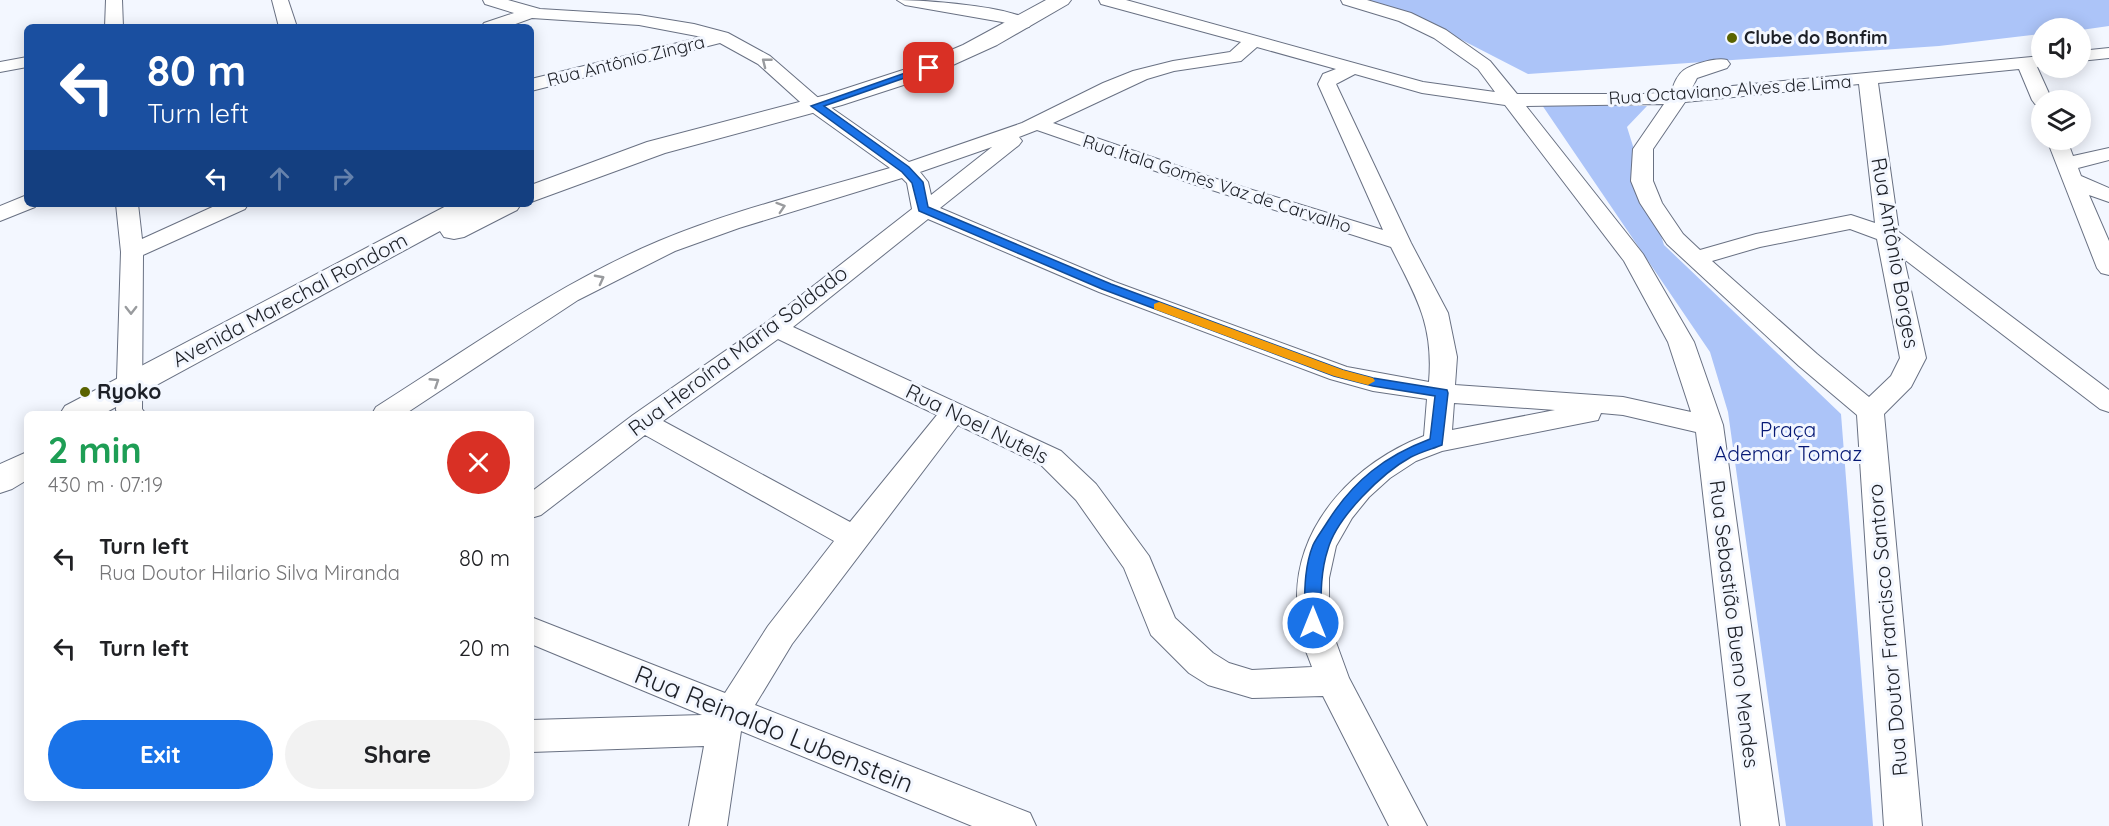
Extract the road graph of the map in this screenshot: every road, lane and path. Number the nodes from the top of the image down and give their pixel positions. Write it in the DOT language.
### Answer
graph roads {
  1 [pos="114,0"];
  2 [pos="280,0"];
  3 [pos="491,0"];
  4 [pos="568,0"];
  5 [pos="905,0"];
  6 [pos="1036,0"];
  7 [pos="1061,0"];
  8 [pos="1107,0"];
  9 [pos="1349,0"];
  10 [pos="964,12"];
  11 [pos="531,13"];
  12 [pos="1014,20"];
  13 [pos="114,24"];
  14 [pos="287,24"];
  15 [pos="499,24"];
  16 [pos="983,29"];
  17 [pos="722,37"];
  18 [pos="1253,41"];
  19 [pos="2109,53"];
  20 [pos="2091,55"];
  21 [pos="1235,57"];
  22 [pos="2031,62"];
  23 [pos="24,63"];
  24 [pos="1721,64"];
  25 [pos="0,68"];
  26 [pos="1352,69"];
  27 [pos="1868,79"];
  28 [pos="534,84"];
  29 [pos="1327,84"];
  30 [pos="1679,96"];
  31 [pos="1512,100"];
  32 [pos="810,101"];
  33 [pos="1032,125"];
  34 [pos="2061,150"];
  35 [pos="2109,154"];
  36 [pos="906,170"];
  37 [pos="2069,172"];
  38 [pos="534,177"];
  39 [pos="534,193"];
  40 [pos="2109,196"];
  41 [pos="24,203"];
  42 [pos="127,207"];
  43 [pos="230,207"];
  44 [pos="466,207"];
  45 [pos="502,207"];
  46 [pos="923,209"];
  47 [pos="0,214"];
  48 [pos="1888,235"];
  49 [pos="1400,243"];
  50 [pos="132,252"];
  51 [pos="1696,258"];
  52 [pos="2109,268"];
  53 [pos="776,328"];
  54 [pos="1442,393"];
  55 [pos="2109,403"];
  56 [pos="128,406"];
  57 [pos="1623,406"];
  58 [pos="96,411"];
  59 [pos="391,411"];
  60 [pos="956,411"];
  61 [pos="1870,412"];
  62 [pos="643,423"];
  63 [pos="1709,425"];
  64 [pos="1437,442"];
  65 [pos="24,443"];
  66 [pos="0,456"];
  67 [pos="24,466"];
  68 [pos="0,480"];
  69 [pos="534,505"];
  70 [pos="854,538"];
  71 [pos="534,631"];
  72 [pos="1333,681"];
  73 [pos="729,720"];
  74 [pos="534,736"];
  75 [pos="708,826"];
  76 [pos="1017,826"];
  77 [pos="1408,826"];
  78 [pos="1760,826"];
  79 [pos="1903,826"];
  1 -- 13 [label="street"];
  2 -- 14 [label="street"];
  3 -- 11 [label="street"];
  4 -- 11 [label="street"];
  5 -- 10 [label="street"];
  6 -- 12 [label="main road"];
  7 -- 12 [label="main road"];
  8 -- 18 [label="street, Rua Octaviano Alves de Lima"];
  9 -- 31 [label="street, Rua Sebastião Bueno Mendes"];
  10 -- 12 [label="street"];
  10 -- 16 [label="street"];
  11 -- 15 [label="street"];
  11 -- 17 [label="street"];
  12 -- 16 [label="main road"];
  12 -- 32 [label="main road"];
  16 -- 32 [label="main road"];
  17 -- 28 [label="street, Rua Antônio Zingra"];
  32 -- 17 [label="street, one-way"];
  18 -- 21 [label="street"];
  18 -- 26 [label="street, Rua Octaviano Alves de Lima"];
  19 -- 20 [label="street"];
  21 -- 29 [label="street"];
  21 -- 33 [label="street"];
  22 -- 27 [label="street, Rua Octaviano Alves de Lima"];
  23 -- 25 [label="street"];
  24 -- 30 [label="street"];
  26 -- 29 [label="street"];
  26 -- 31 [label="street, Rua Octaviano Alves de Lima"];
  27 -- 30 [label="street, Rua Octaviano Alves de Lima"];
  27 -- 48 [label="street, Rua Antônio Borges"];
  29 -- 49 [label="street"];
  30 -- 31 [label="street, Rua Octaviano Alves de Lima"];
  30 -- 51 [label="street"];
  31 -- 63 [label="street, Rua Sebastião Bueno Mendes"];
  32 -- 36 [label="street"];
  32 -- 38 [label="main road"];
  32 -- 39 [label="main road"];
  33 -- 36 [label="street"];
  33 -- 46 [label="street, Rua Heroína Maria Soldado"];
  33 -- 49 [label="street, Rua Ítala Gomes Vaz de Carvalho"];
  34 -- 37 [label="street"];
  35 -- 37 [label="street"];
  36 -- 46 [label="street"];
  59 -- 36 [label="street, one-way"];
  37 -- 40 [label="street"];
  37 -- 52 [label="street"];
  41 -- 47 [label="street"];
  42 -- 50 [label="street"];
  43 -- 50 [label="street"];
  44 -- 56 [label="main road, Avenida Marechal Rondom"];
  45 -- 56 [label="main road"];
  46 -- 53 [label="street, Rua Heroína Maria Soldado"];
  46 -- 54 [label="street"];
  48 -- 51 [label="street"];
  48 -- 55 [label="street"];
  48 -- 61 [label="street, Rua Antônio Borges"];
  49 -- 54 [label="street"];
  50 -- 56 [label="street, one-way"];
  51 -- 61 [label="street"];
  53 -- 60 [label="street, Rua Noel Nutels"];
  53 -- 62 [label="street, Rua Heroína Maria Soldado"];
  54 -- 57 [label="street"];
  54 -- 64 [label="street"];
  56 -- 58 [label="main road, Avenida Marechal Rondom"];
  57 -- 63 [label="street"];
  57 -- 64 [label="street"];
  60 -- 70 [label="street"];
  60 -- 72 [label="street, Rua Noel Nutels"];
  61 -- 79 [label="street, Rua Doutor Francisco Santoro"];
  62 -- 69 [label="street, Rua Heroína Maria Soldado"];
  62 -- 70 [label="street"];
  63 -- 78 [label="street, Rua Sebastião Bueno Mendes"];
  64 -- 72 [label="street"];
  65 -- 66 [label="main road"];
  67 -- 68 [label="main road"];
  70 -- 73 [label="street"];
  71 -- 73 [label="street, Rua Reinaldo Lubenstein"];
  72 -- 77 [label="street"];
  73 -- 74 [label="street"];
  73 -- 75 [label="street"];
  73 -- 76 [label="street, Rua Reinaldo Lubenstein"];
}
